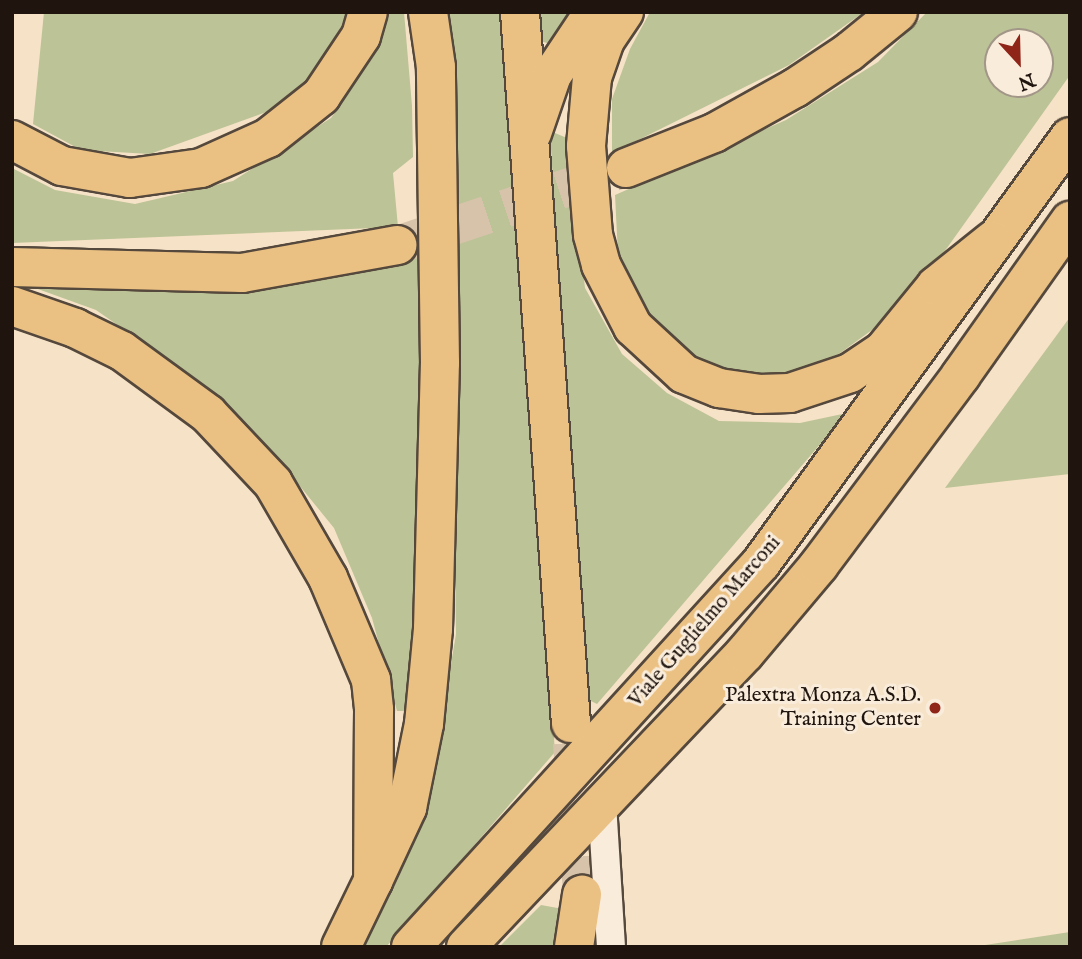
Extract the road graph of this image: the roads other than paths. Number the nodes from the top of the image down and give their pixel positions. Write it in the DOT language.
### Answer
graph roads {
  1 [pos="368,12"];
  2 [pos="428,12"];
  3 [pos="520,12"];
  4 [pos="594,12"];
  5 [pos="624,12"];
  6 [pos="898,12"];
  7 [pos="1070,137"];
  8 [pos="12,140"];
  9 [pos="528,145"];
  10 [pos="626,168"];
  11 [pos="1070,221"];
  12 [pos="992,241"];
  13 [pos="397,245"];
  14 [pos="12,267"];
  15 [pos="12,306"];
  16 [pos="571,723"];
  17 [pos="602,804"];
  18 [pos="373,881"];
  19 [pos="582,895"];
  20 [pos="341,947"];
  21 [pos="411,947"];
  22 [pos="466,947"];
  23 [pos="574,947"];
  24 [pos="611,947"];
  1 -- 8 [label="main road"];
  2 -- 18 [label="main road"];
  3 -- 9 [label="main road"];
  4 -- 9 [label="main road"];
  5 -- 12 [label="main road"];
  6 -- 10 [label="main road"];
  7 -- 12 [label="main road, Viale Guglielmo Marconi"];
  9 -- 16 [label="main road"];
  11 -- 17 [label="main road"];
  12 -- 21 [label="main road, Viale Guglielmo Marconi"];
  13 -- 14 [label="main road"];
  15 -- 18 [label="main road"];
  17 -- 22 [label="main road"];
  17 -- 24 [label="street"];
  18 -- 20 [label="main road"];
  19 -- 23 [label="main road"];
}
